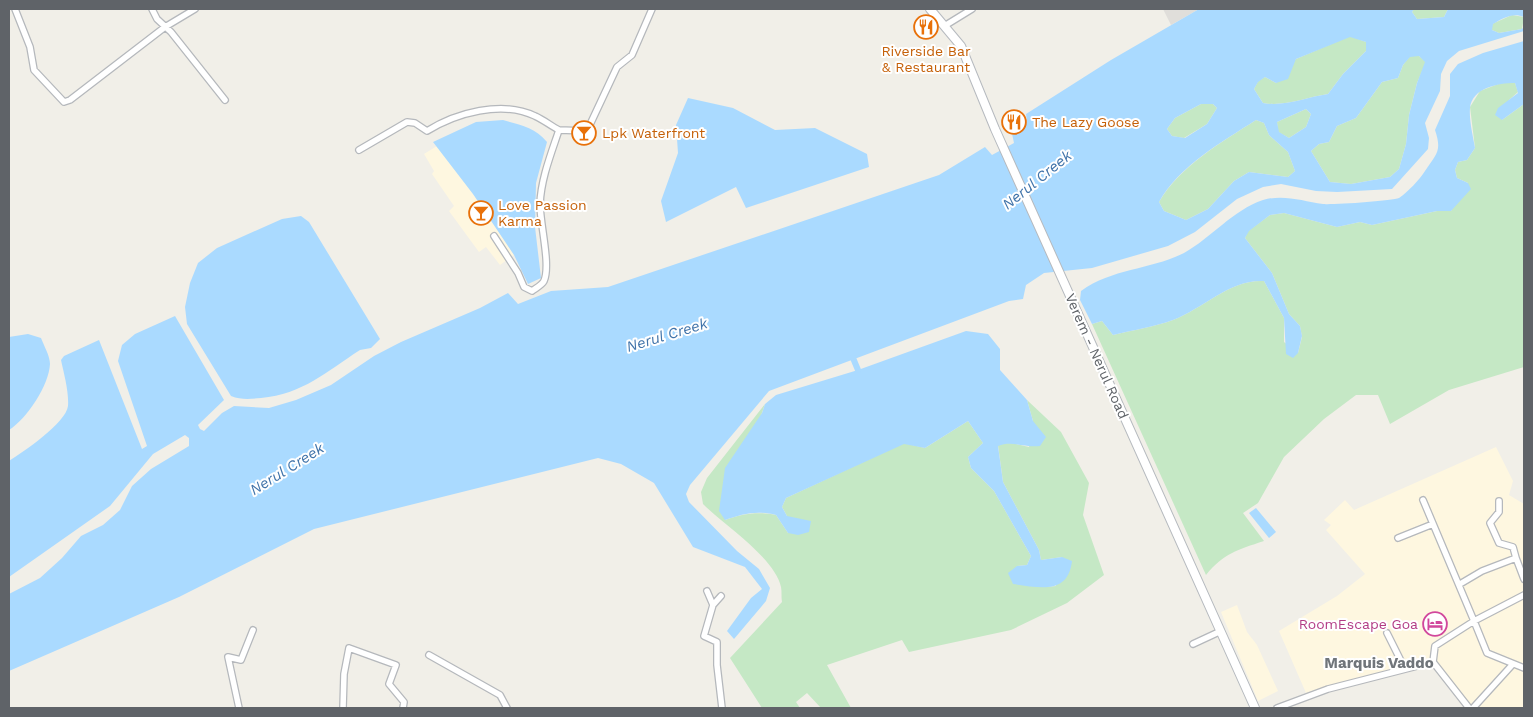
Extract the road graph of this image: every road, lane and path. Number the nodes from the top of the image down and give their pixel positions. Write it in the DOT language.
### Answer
graph roads {
  1 [pos="15,9"];
  2 [pos="152,9"];
  3 [pos="194,9"];
  4 [pos="652,9"];
  5 [pos="930,9"];
  6 [pos="972,9"];
  7 [pos="946,25"];
  8 [pos="165,27"];
  9 [pos="225,100"];
  10 [pos="559,130"];
  11 [pos="358,150"];
  12 [pos="494,236"];
  13 [pos="1423,500"];
  14 [pos="1499,501"];
  15 [pos="1433,524"];
  16 [pos="1398,538"];
  17 [pos="1516,558"];
  18 [pos="1524,580"];
  19 [pos="1460,584"];
  20 [pos="708,591"];
  21 [pos="1524,595"];
  22 [pos="721,596"];
  23 [pos="713,605"];
  24 [pos="1474,621"];
  25 [pos="253,630"];
  26 [pos="1221,631"];
  27 [pos="1387,633"];
  28 [pos="1193,644"];
  29 [pos="429,655"];
  30 [pos="1433,662"];
  31 [pos="1513,664"];
  32 [pos="1524,668"];
  33 [pos="1405,669"];
  34 [pos="239,708"];
  35 [pos="342,708"];
  36 [pos="403,708"];
  37 [pos="507,708"];
  38 [pos="722,708"];
  39 [pos="1255,708"];
  40 [pos="1277,708"];
  41 [pos="1469,708"];
  42 [pos="1473,708"];
  1 -- 8 [label="street"];
  2 -- 8 [label="street"];
  3 -- 8 [label="street"];
  4 -- 10 [label="street"];
  5 -- 7 [label="main road, Verem - Nerul Road"];
  6 -- 7 [label="street"];
  7 -- 26 [label="main road, Verem - Nerul Road"];
  8 -- 9 [label="street"];
  10 -- 11 [label="street"];
  10 -- 12 [label="street"];
  13 -- 15 [label="street"];
  14 -- 17 [label="street"];
  15 -- 16 [label="street"];
  15 -- 19 [label="street"];
  17 -- 18 [label="street"];
  17 -- 19 [label="street"];
  19 -- 24 [label="street"];
  20 -- 23 [label="street"];
  21 -- 24 [label="street"];
  22 -- 23 [label="street"];
  23 -- 38 [label="street"];
  24 -- 30 [label="street"];
  24 -- 31 [label="street"];
  25 -- 34 [label="street"];
  26 -- 28 [label="street"];
  26 -- 39 [label="main road, Verem - Nerul Road"];
  27 -- 33 [label="street"];
  29 -- 37 [label="street"];
  30 -- 33 [label="street"];
  30 -- 41 [label="street"];
  31 -- 32 [label="street"];
  31 -- 42 [label="street"];
  33 -- 40 [label="street"];
  35 -- 36 [label="street"];
}
